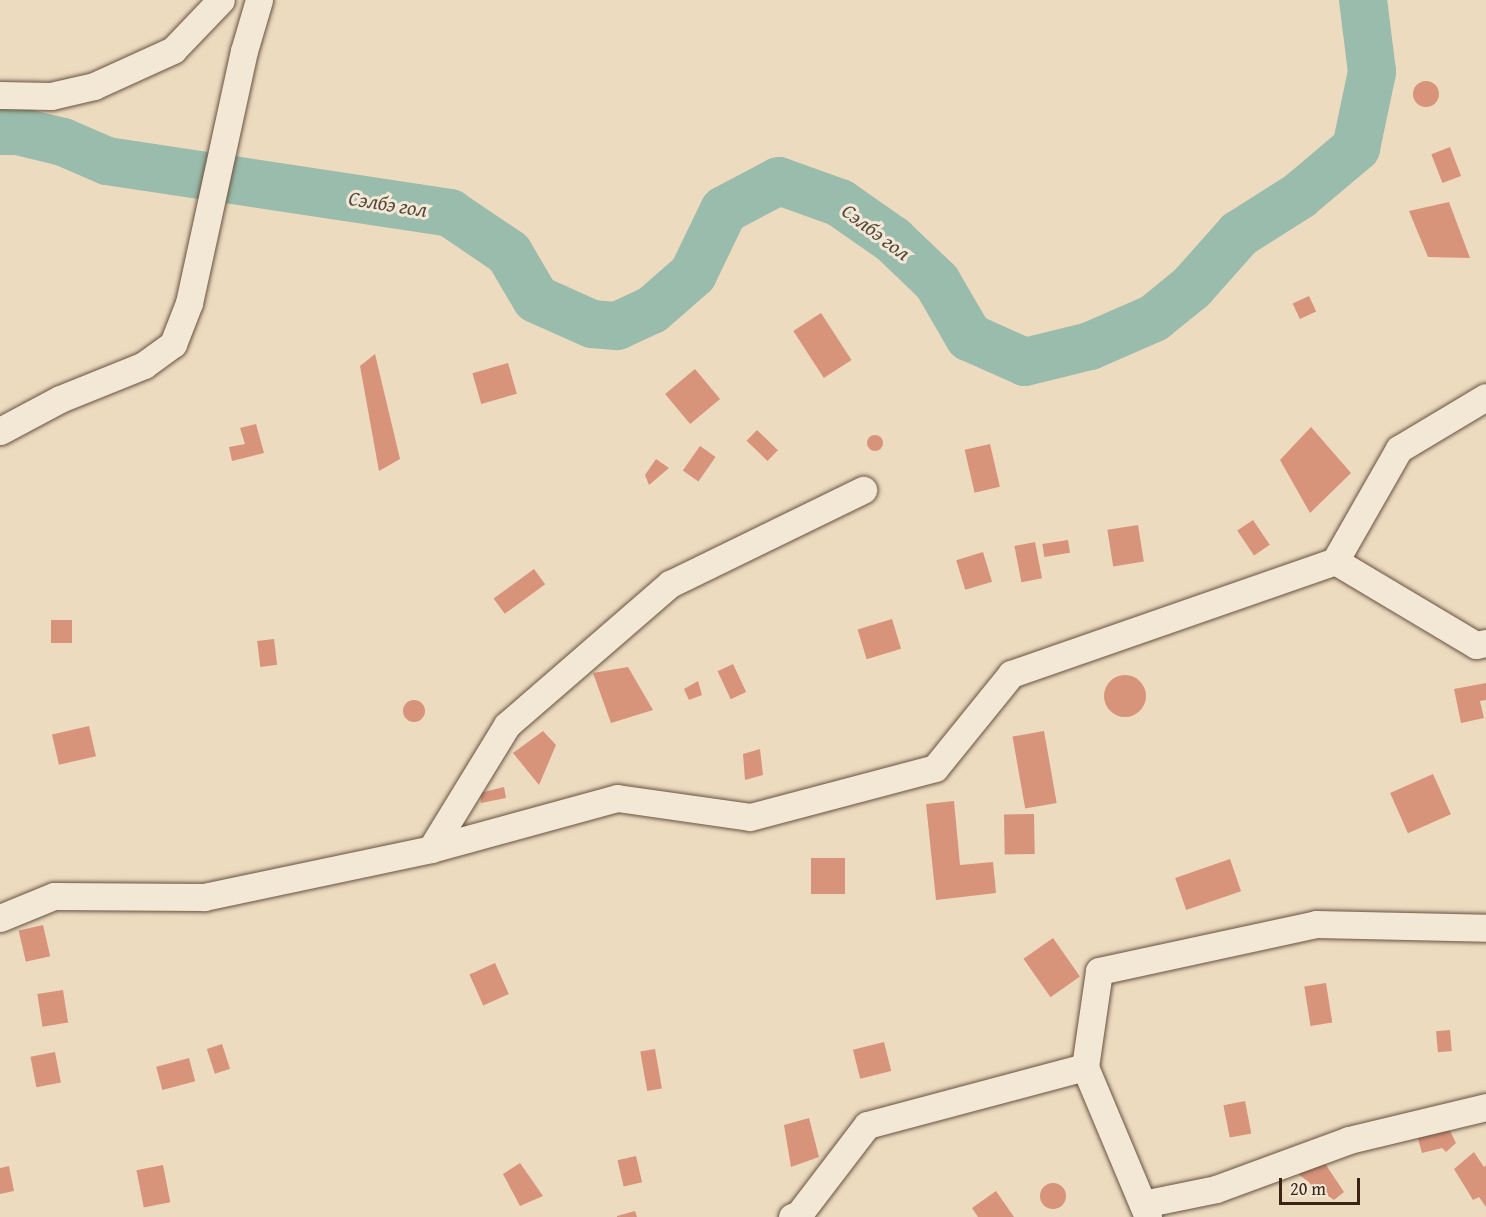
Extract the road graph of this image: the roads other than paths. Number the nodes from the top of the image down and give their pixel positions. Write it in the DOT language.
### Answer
graph roads {
  1 [pos="221,0"];
  2 [pos="259,0"];
  3 [pos="0,95"];
  4 [pos="1486,396"];
  5 [pos="0,431"];
  6 [pos="863,490"];
  7 [pos="1335,561"];
  8 [pos="1486,643"];
  9 [pos="431,849"];
  10 [pos="0,918"];
  11 [pos="1486,928"];
  12 [pos="1085,1067"];
  13 [pos="1486,1107"];
  14 [pos="1146,1211"];
  15 [pos="798,1216"];
  1 -- 3 [label="street"];
  2 -- 5 [label="street"];
  4 -- 7 [label="street"];
  6 -- 9 [label="street"];
  7 -- 8 [label="street"];
  7 -- 9 [label="street"];
  9 -- 10 [label="street"];
  11 -- 12 [label="street"];
  12 -- 14 [label="street"];
  12 -- 15 [label="street"];
  13 -- 14 [label="street"];
}
